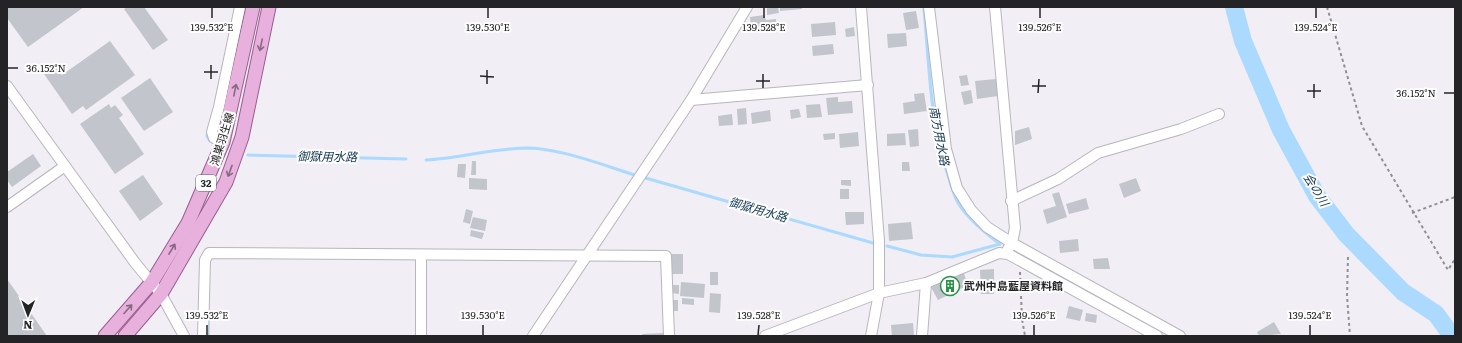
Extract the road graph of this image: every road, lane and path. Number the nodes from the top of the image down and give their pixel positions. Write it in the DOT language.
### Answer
graph roads {
  1 [pos="240,7"];
  2 [pos="253,7"];
  3 [pos="269,7"];
  4 [pos="747,7"];
  5 [pos="861,7"];
  6 [pos="929,7"];
  7 [pos="995,7"];
  8 [pos="1327,7"];
  9 [pos="868,85"];
  10 [pos="7,86"];
  11 [pos="691,100"];
  12 [pos="1219,114"];
  13 [pos="223,142"];
  14 [pos="65,166"];
  15 [pos="1455,197"];
  16 [pos="1011,200"];
  17 [pos="7,207"];
  18 [pos="1412,213"];
  19 [pos="1012,243"];
  20 [pos="1005,254"];
  21 [pos="420,255"];
  22 [pos="587,256"];
  23 [pos="1348,257"];
  24 [pos="1455,259"];
  25 [pos="1020,261"];
  26 [pos="152,282"];
  27 [pos="926,283"];
  28 [pos="879,293"];
  29 [pos="161,294"];
  30 [pos="105,336"];
  31 [pos="125,336"];
  32 [pos="184,336"];
  33 [pos="203,336"];
  34 [pos="421,336"];
  35 [pos="533,336"];
  36 [pos="669,336"];
  37 [pos="765,336"];
  38 [pos="871,336"];
  39 [pos="922,336"];
  40 [pos="1024,336"];
  41 [pos="1157,336"];
  42 [pos="1180,336"];
  43 [pos="1350,336"];
  1 -- 13 [label="street"];
  13 -- 2 [label="main road, 鴻巣羽生線 / 32, one-way"];
  3 -- 29 [label="main road, 鴻巣羽生線 / 32, one-way"];
  4 -- 11 [label="street"];
  5 -- 9 [label="street"];
  6 -- 19 [label="street"];
  7 -- 16 [label="street"];
  8 -- 18 [label="path"];
  9 -- 11 [label="street"];
  9 -- 28 [label="street"];
  10 -- 14 [label="street"];
  11 -- 22 [label="street"];
  12 -- 16 [label="street"];
  26 -- 13 [label="main road, 鴻巣羽生線 / 32, one-way"];
  14 -- 17 [label="street"];
  14 -- 26 [label="street"];
  15 -- 18 [label="path"];
  16 -- 19 [label="street"];
  18 -- 24 [label="path"];
  19 -- 20 [label="street"];
  19 -- 42 [label="street"];
  20 -- 25 [label="street"];
  20 -- 27 [label="street"];
  21 -- 22 [label="street"];
  21 -- 33 [label="street"];
  21 -- 34 [label="street"];
  22 -- 35 [label="street"];
  22 -- 36 [label="street"];
  23 -- 43 [label="path"];
  25 -- 40 [label="path"];
  25 -- 41 [label="street"];
  26 -- 29 [label="street"];
  30 -- 26 [label="main road, 鴻巣羽生線 / 32, one-way"];
  27 -- 28 [label="street"];
  27 -- 39 [label="street"];
  28 -- 37 [label="street"];
  28 -- 38 [label="street"];
  29 -- 31 [label="main road, 鴻巣羽生線 / 32"];
  29 -- 32 [label="street"];
}
